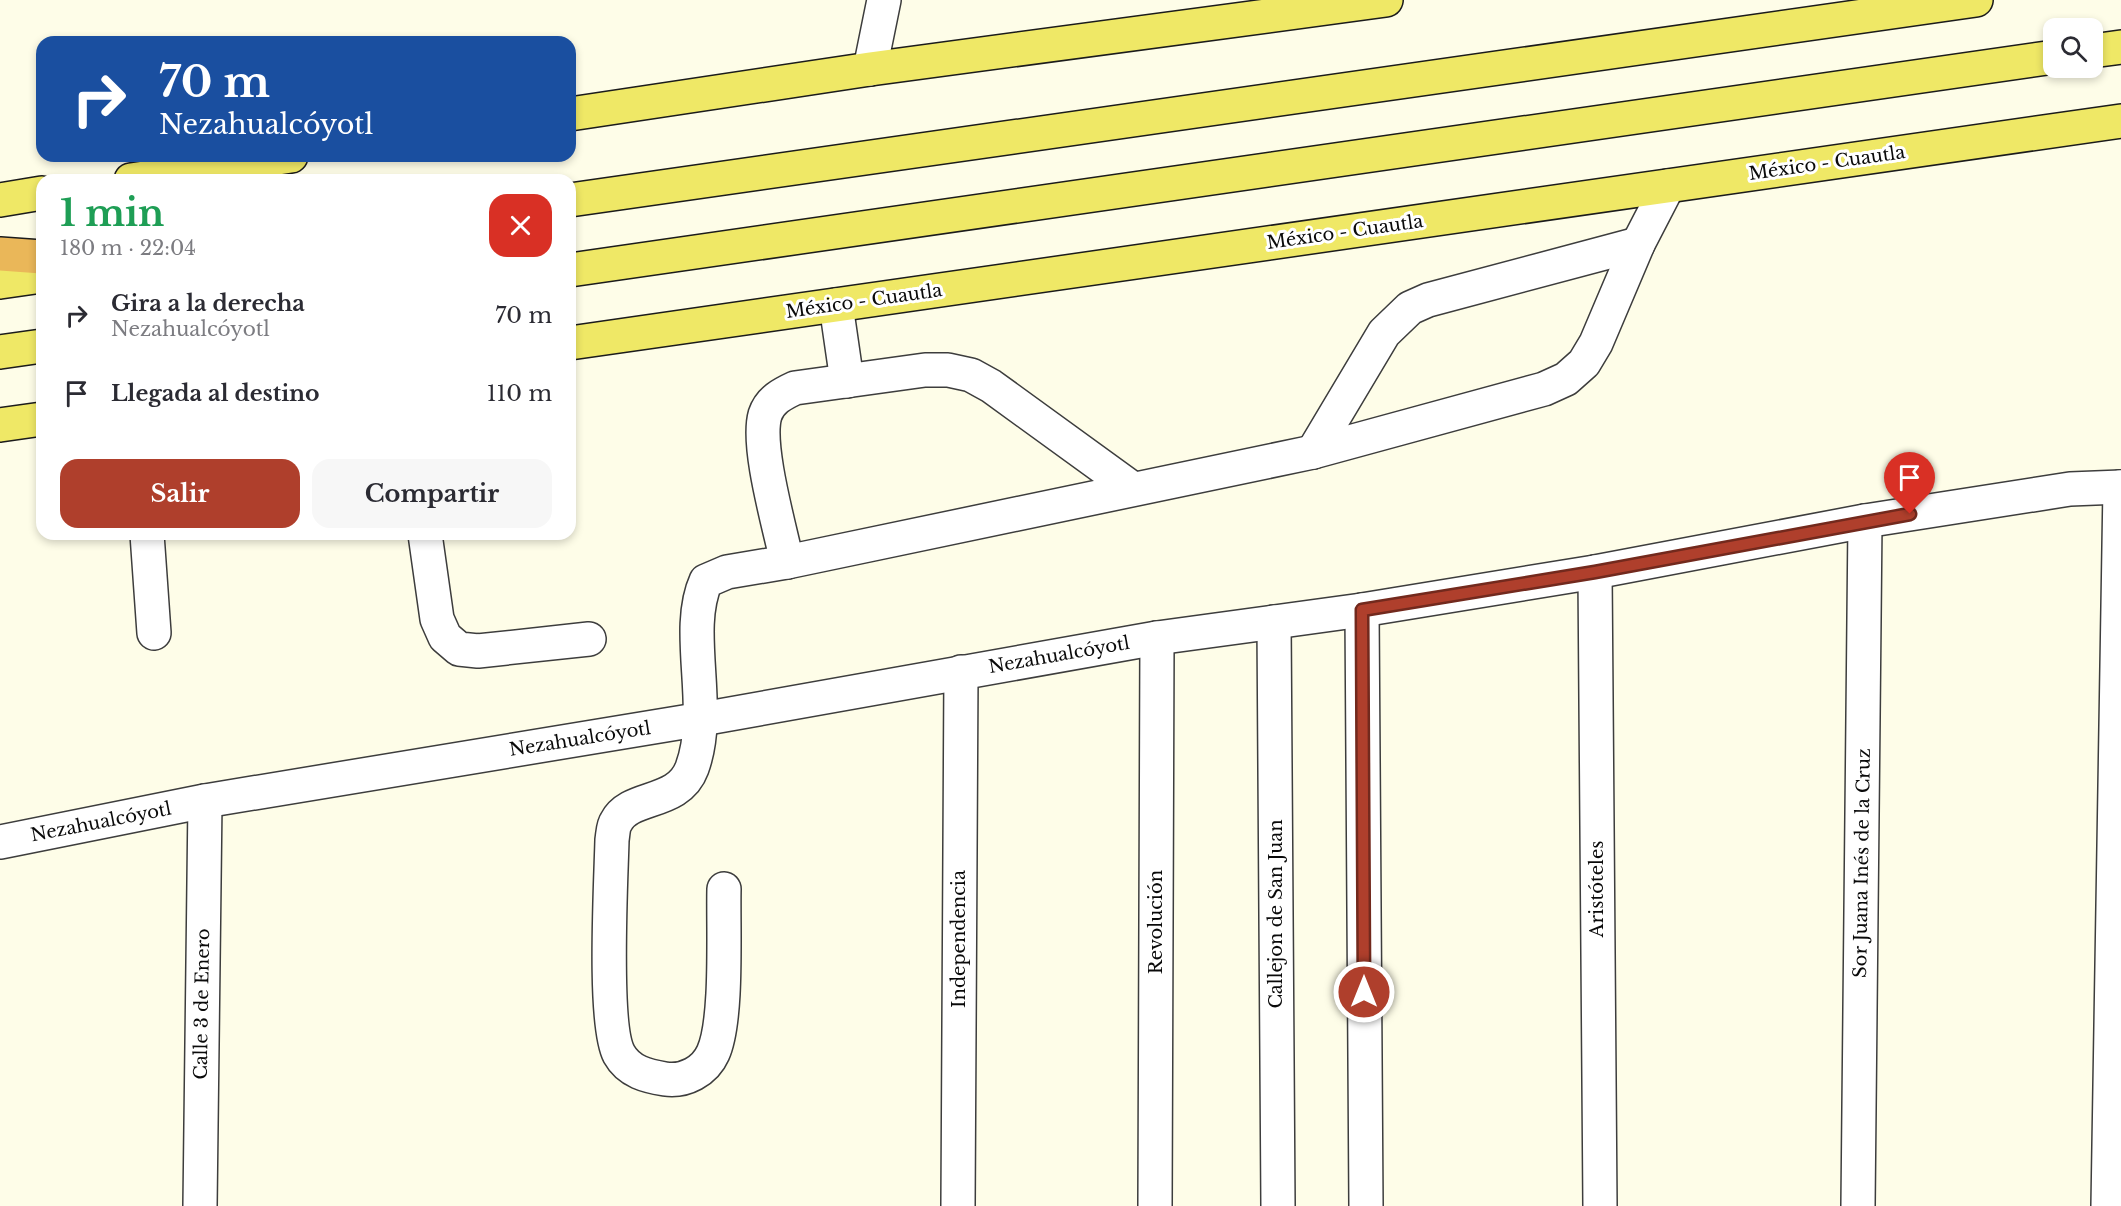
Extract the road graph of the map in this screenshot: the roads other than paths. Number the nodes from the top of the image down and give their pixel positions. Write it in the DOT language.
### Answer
graph roads {
  1 [pos="884,0"];
  2 [pos="1386,0"];
  3 [pos="1976,0"];
  4 [pos="2121,47"];
  5 [pos="2103,49"];
  6 [pos="2043,59"];
  7 [pos="870,69"];
  8 [pos="576,113"];
  9 [pos="2121,121"];
  10 [pos="251,162"];
  11 [pos="171,174"];
  12 [pos="1668,186"];
  13 [pos="36,194"];
  14 [pos="576,199"];
  15 [pos="0,200"];
  16 [pos="1638,244"];
  17 [pos="0,254"];
  18 [pos="36,257"];
  19 [pos="576,269"];
  20 [pos="36,277"];
  21 [pos="0,282"];
  22 [pos="836,305"];
  23 [pos="576,342"];
  24 [pos="36,347"];
  25 [pos="0,352"];
  26 [pos="847,381"];
  27 [pos="36,420"];
  28 [pos="0,425"];
  29 [pos="1313,452"];
  30 [pos="2121,487"];
  31 [pos="1133,489"];
  32 [pos="1865,521"];
  33 [pos="147,540"];
  34 [pos="427,540"];
  35 [pos="787,562"];
  36 [pos="1595,572"];
  37 [pos="1362,610"];
  38 [pos="1274,622"];
  39 [pos="154,633"];
  40 [pos="1157,638"];
  41 [pos="589,639"];
  42 [pos="961,672"];
  43 [pos="702,719"];
  44 [pos="205,801"];
  45 [pos="0,842"];
  46 [pos="724,889"];
  47 [pos="200,1206"];
  48 [pos="958,1206"];
  49 [pos="1155,1206"];
  50 [pos="1278,1206"];
  51 [pos="1366,1206"];
  52 [pos="1600,1206"];
  53 [pos="1858,1206"];
  54 [pos="2108,1206"];
  1 -- 7 [label="street"];
  2 -- 7 [label="main road"];
  3 -- 14 [label="main road"];
  4 -- 5 [label="main road"];
  6 -- 19 [label="main road"];
  7 -- 8 [label="main road"];
  9 -- 12 [label="main road, México - Cuautla"];
  10 -- 11 [label="main road"];
  12 -- 16 [label="street"];
  12 -- 22 [label="main road, México - Cuautla"];
  13 -- 15 [label="main road"];
  16 -- 29 [label="street"];
  16 -- 29 [label="street"];
  17 -- 18 [label="highway"];
  20 -- 21 [label="main road"];
  22 -- 23 [label="main road, México - Cuautla"];
  22 -- 26 [label="street"];
  24 -- 25 [label="main road"];
  26 -- 31 [label="street"];
  26 -- 35 [label="street"];
  27 -- 28 [label="main road"];
  29 -- 31 [label="street"];
  30 -- 32 [label="street, Nezahualcóyotl"];
  30 -- 54 [label="street"];
  31 -- 35 [label="street"];
  32 -- 36 [label="street, Nezahualcóyotl"];
  32 -- 53 [label="street, Sor Juana Inés de la Cruz"];
  33 -- 39 [label="street"];
  34 -- 41 [label="street"];
  35 -- 43 [label="street"];
  36 -- 37 [label="street, Nezahualcóyotl"];
  36 -- 52 [label="street, Aristóteles"];
  37 -- 38 [label="street, Nezahualcóyotl"];
  37 -- 51 [label="street"];
  38 -- 40 [label="street, Nezahualcóyotl"];
  38 -- 50 [label="street, Callejon de San Juan"];
  40 -- 42 [label="street, Nezahualcóyotl"];
  40 -- 49 [label="street, Revolución"];
  42 -- 43 [label="street, Nezahualcóyotl"];
  42 -- 48 [label="street, Independencia"];
  43 -- 44 [label="street, Nezahualcóyotl"];
  43 -- 46 [label="street"];
  44 -- 45 [label="street, Nezahualcóyotl"];
  44 -- 47 [label="street, Calle 3 de Enero"];
}
